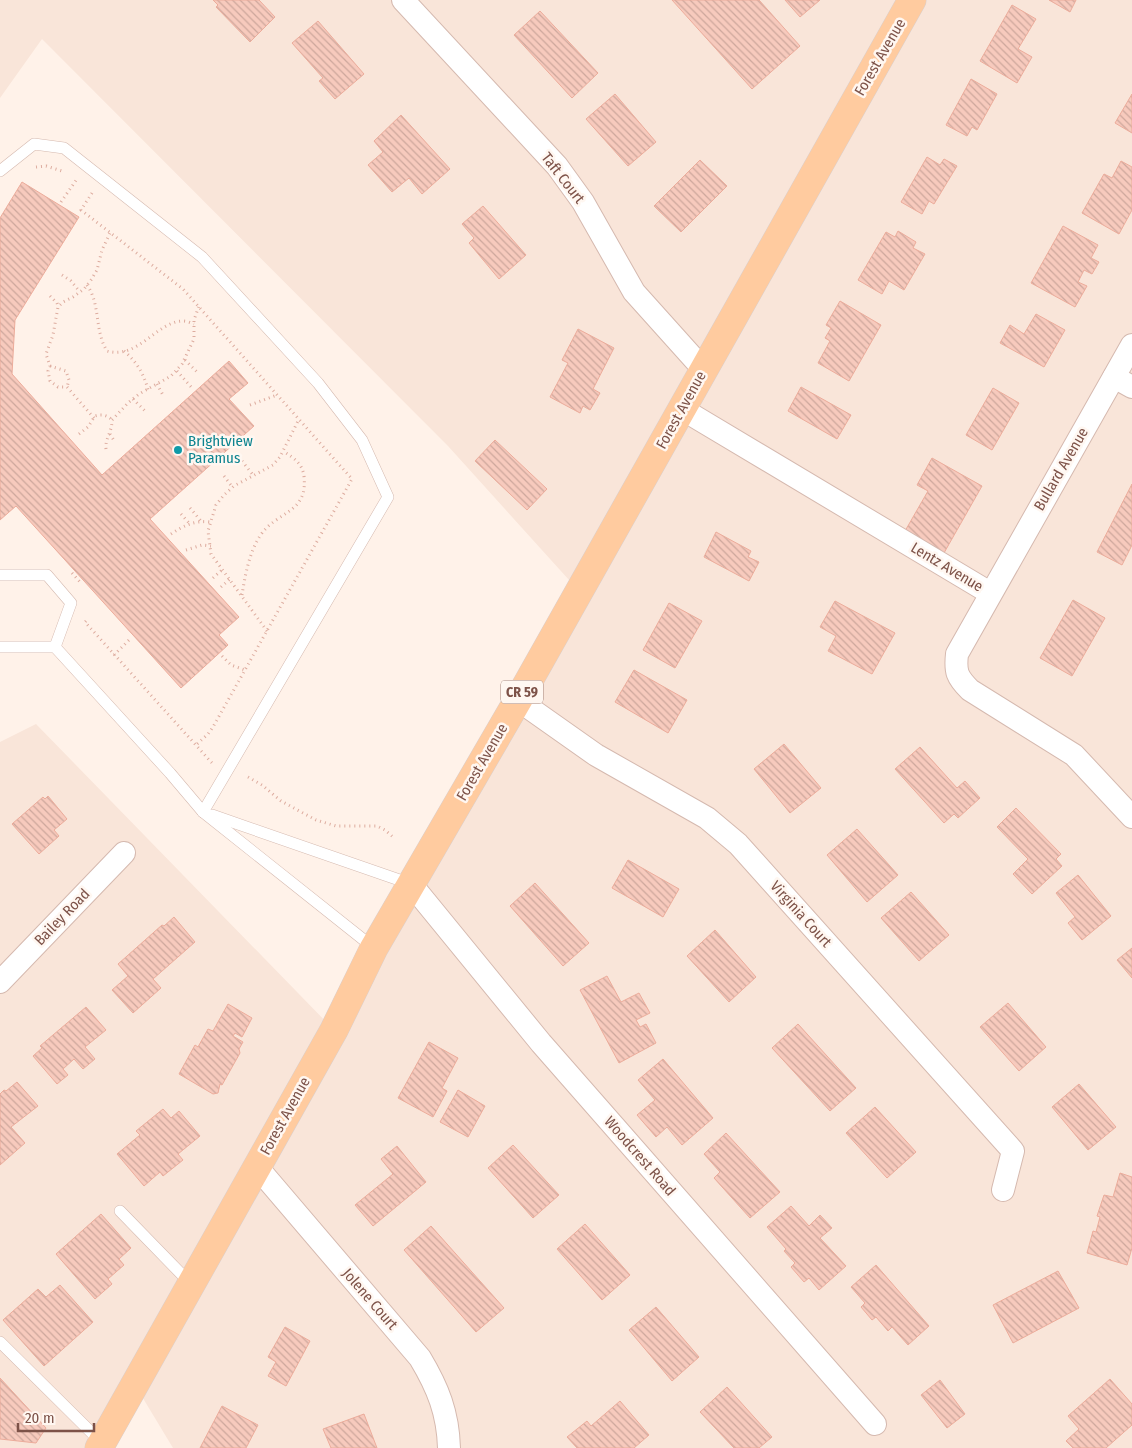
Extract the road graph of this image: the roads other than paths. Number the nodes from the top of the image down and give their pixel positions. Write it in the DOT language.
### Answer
graph roads {
  1 [pos="403,0"];
  2 [pos="912,0"];
  3 [pos="0,171"];
  4 [pos="1132,345"];
  5 [pos="704,370"];
  6 [pos="1123,382"];
  7 [pos="682,409"];
  8 [pos="0,575"];
  9 [pos="990,593"];
  10 [pos="0,647"];
  11 [pos="55,647"];
  12 [pos="518,700"];
  13 [pos="202,812"];
  14 [pos="1132,817"];
  15 [pos="124,853"];
  16 [pos="411,884"];
  17 [pos="374,948"];
  18 [pos="0,982"];
  19 [pos="257,1167"];
  20 [pos="1002,1190"];
  21 [pos="120,1211"];
  22 [pos="191,1284"];
  23 [pos="0,1342"];
  24 [pos="875,1424"];
  25 [pos="100,1446"];
  26 [pos="449,1448"];
  1 -- 5 [label="street, Taft Court"];
  2 -- 5 [label="main road, Forest Avenue / CR 59"];
  3 -- 13 [label="lane"];
  4 -- 6 [label="street, Bullard Avenue"];
  5 -- 7 [label="main road, Forest Avenue / CR 59"];
  6 -- 9 [label="street, Bullard Avenue"];
  7 -- 9 [label="street, Lentz Avenue"];
  7 -- 12 [label="main road, Forest Avenue / CR 59"];
  8 -- 11 [label="lane"];
  9 -- 14 [label="street, Lentz Avenue"];
  10 -- 11 [label="lane"];
  11 -- 13 [label="lane"];
  12 -- 16 [label="main road, Forest Avenue / CR 59"];
  12 -- 20 [label="street, Virginia Court"];
  13 -- 16 [label="lane"];
  13 -- 17 [label="lane"];
  15 -- 18 [label="street, Bailey Road"];
  16 -- 17 [label="main road, Forest Avenue / CR 59"];
  16 -- 24 [label="street, Woodcrest Road"];
  17 -- 19 [label="main road, Forest Avenue / CR 59"];
  19 -- 22 [label="main road, Forest Avenue / CR 59"];
  19 -- 26 [label="street, Jolene Court"];
  21 -- 22 [label="lane"];
  22 -- 25 [label="main road, Forest Avenue / CR 59"];
  23 -- 25 [label="lane"];
}
